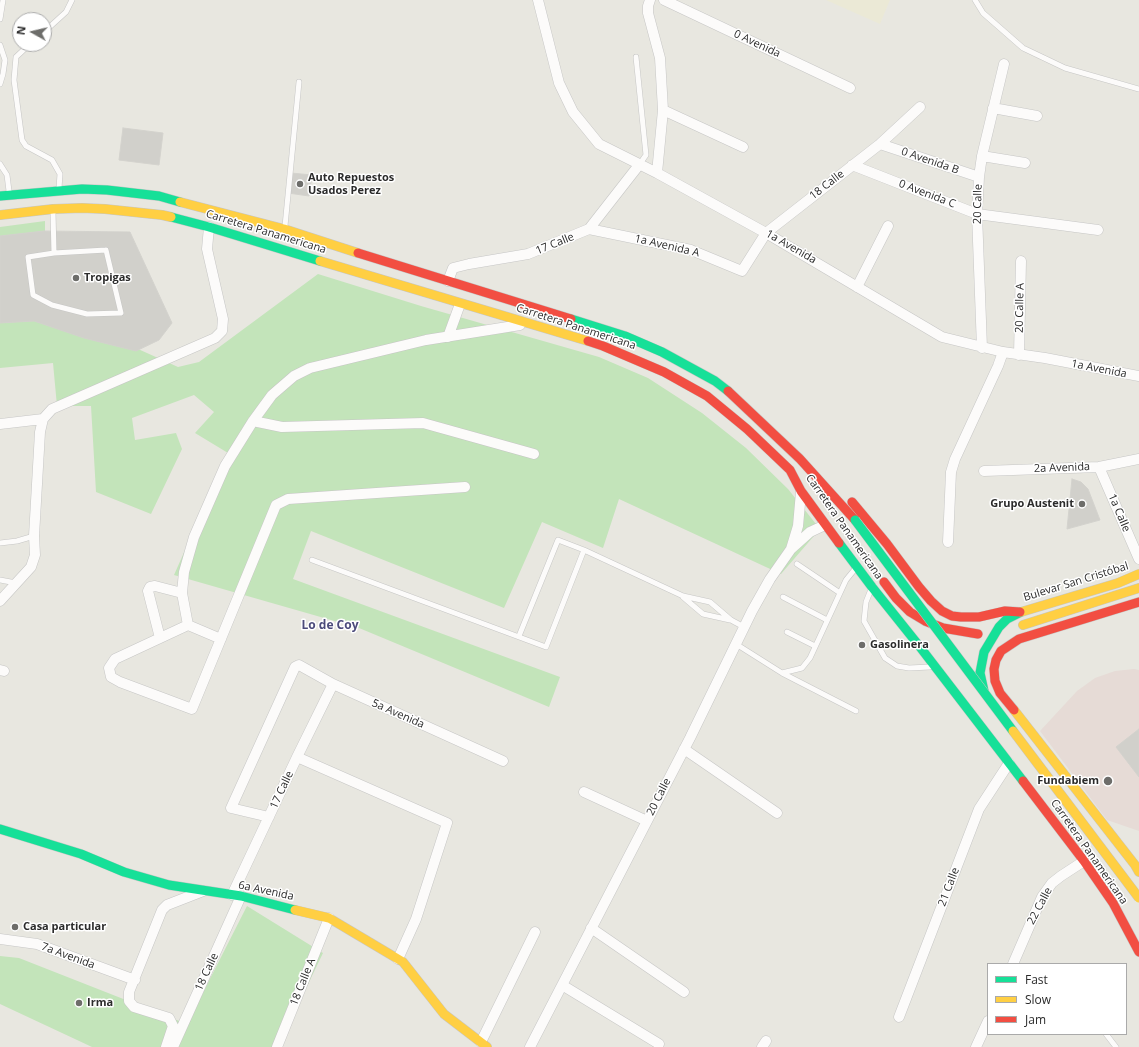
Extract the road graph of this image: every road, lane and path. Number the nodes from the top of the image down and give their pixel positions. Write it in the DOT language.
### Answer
graph roads {
  1 [pos="3,0"];
  2 [pos="72,0"];
  3 [pos="538,0"];
  4 [pos="650,0"];
  5 [pos="664,0"];
  6 [pos="975,0"];
  7 [pos="0,19"];
  8 [pos="52,25"];
  9 [pos="0,44"];
  10 [pos="21,52"];
  11 [pos="636,57"];
  12 [pos="1004,64"];
  13 [pos="299,82"];
  14 [pos="0,84"];
  15 [pos="850,88"];
  16 [pos="1139,89"];
  17 [pos="920,106"];
  18 [pos="993,108"];
  19 [pos="663,110"];
  20 [pos="1037,116"];
  21 [pos="880,144"];
  22 [pos="742,147"];
  23 [pos="982,156"];
  24 [pos="1025,163"];
  25 [pos="0,164"];
  26 [pos="639,165"];
  27 [pos="852,165"];
  28 [pos="657,173"];
  29 [pos="979,177"];
  30 [pos="59,190"];
  31 [pos="5,195"];
  32 [pos="53,209"];
  33 [pos="977,214"];
  34 [pos="0,216"];
  35 [pos="888,226"];
  36 [pos="209,227"];
  37 [pos="284,229"];
  38 [pos="589,229"];
  39 [pos="1098,230"];
  40 [pos="766,233"];
  41 [pos="54,253"];
  42 [pos="1021,261"];
  43 [pos="742,271"];
  44 [pos="448,281"];
  45 [pos="857,287"];
  46 [pos="460,304"];
  47 [pos="526,324"];
  48 [pos="448,337"];
  49 [pos="982,348"];
  50 [pos="1003,352"];
  51 [pos="1019,355"];
  52 [pos="1139,376"];
  53 [pos="730,392"];
  54 [pos="763,413"];
  55 [pos="43,419"];
  56 [pos="253,421"];
  57 [pos="0,424"];
  58 [pos="534,454"];
  59 [pos="1139,459"];
  60 [pos="1099,467"];
  61 [pos="984,471"];
  62 [pos="466,487"];
  63 [pos="806,490"];
  64 [pos="845,493"];
  65 [pos="825,525"];
  66 [pos="34,536"];
  67 [pos="948,542"];
  68 [pos="0,543"];
  69 [pos="791,549"];
  70 [pos="584,550"];
  71 [pos="1139,559"];
  72 [pos="312,560"];
  73 [pos="797,564"];
  74 [pos="856,567"];
  75 [pos="877,573"];
  76 [pos="1139,574"];
  77 [pos="0,580"];
  78 [pos="17,583"];
  79 [pos="872,587"];
  80 [pos="1139,588"];
  81 [pos="182,593"];
  82 [pos="840,593"];
  83 [pos="683,596"];
  84 [pos="783,597"];
  85 [pos="0,601"];
  86 [pos="1139,602"];
  87 [pos="1021,612"];
  88 [pos="731,620"];
  89 [pos="827,620"];
  90 [pos="188,625"];
  91 [pos="1023,625"];
  92 [pos="744,627"];
  93 [pos="787,632"];
  94 [pos="978,634"];
  95 [pos="519,636"];
  96 [pos="160,638"];
  97 [pos="221,639"];
  98 [pos="736,644"];
  99 [pos="815,646"];
  100 [pos="935,667"];
  101 [pos="782,673"];
  102 [pos="333,684"];
  103 [pos="856,711"];
  104 [pos="684,749"];
  105 [pos="1019,754"];
  106 [pos="297,757"];
  107 [pos="503,761"];
  108 [pos="1009,763"];
  109 [pos="584,792"];
  110 [pos="777,813"];
  111 [pos="269,817"];
  112 [pos="647,821"];
  113 [pos="0,829"];
  114 [pos="1084,861"];
  115 [pos="1139,872"];
  116 [pos="205,891"];
  117 [pos="237,896"];
  118 [pos="1139,898"];
  119 [pos="329,918"];
  120 [pos="1135,924"];
  121 [pos="592,928"];
  122 [pos="536,932"];
  123 [pos="0,939"];
  124 [pos="1139,947"];
  125 [pos="1139,952"];
  126 [pos="398,959"];
  127 [pos="1013,963"];
  128 [pos="135,980"];
  129 [pos="562,985"];
  130 [pos="684,992"];
  131 [pos="898,1017"];
  132 [pos="987,1022"];
  133 [pos="1107,1035"];
  134 [pos="659,1044"];
  135 [pos="484,1045"];
  136 [pos="166,1047"];
  137 [pos="173,1047"];
  138 [pos="277,1047"];
  139 [pos="530,1047"];
  140 [pos="976,1047"];
  141 [pos="1116,1047"];
  1 -- 7 [label="lane"];
  2 -- 8 [label="lane"];
  3 -- 26 [label="street, 1a Avenida"];
  4 -- 19 [label="street"];
  5 -- 15 [label="street, 0 Avenida"];
  6 -- 16 [label="lane"];
  9 -- 14 [label="lane"];
  10 -- 30 [label="lane"];
  11 -- 26 [label="lane"];
  12 -- 18 [label="street, 20 Calle"];
  13 -- 37 [label="lane"];
  17 -- 21 [label="street, 18 Calle"];
  18 -- 20 [label="street"];
  18 -- 23 [label="street, 20 Calle"];
  19 -- 22 [label="street"];
  19 -- 28 [label="street"];
  21 -- 27 [label="street, 18 Calle"];
  21 -- 29 [label="street, 0 Avenida B"];
  23 -- 24 [label="street"];
  23 -- 29 [label="street, 20 Calle"];
  25 -- 31 [label="lane"];
  26 -- 28 [label="street, 1a Avenida"];
  26 -- 38 [label="street, 17 Calle"];
  27 -- 33 [label="street, 0 Avenida C"];
  27 -- 40 [label="street, 18 Calle"];
  28 -- 40 [label="street, 1a Avenida"];
  29 -- 33 [label="street, 20 Calle"];
  30 -- 31 [label="main road, Carretera Panamericana"];
  30 -- 37 [label="main road, Carretera Panamericana"];
  32 -- 34 [label="main road, Carretera Panamericana"];
  32 -- 36 [label="main road, Carretera Panamericana"];
  32 -- 41 [label="lane"];
  33 -- 39 [label="street, 0 Avenida C"];
  33 -- 49 [label="street, 20 Calle"];
  35 -- 45 [label="street"];
  36 -- 46 [label="main road, Carretera Panamericana"];
  36 -- 55 [label="street"];
  37 -- 44 [label="main road, Carretera Panamericana"];
  38 -- 43 [label="street, 1a Avenida A"];
  38 -- 44 [label="street, 17 Calle"];
  40 -- 43 [label="street, 18 Calle"];
  40 -- 45 [label="street, 1a Avenida"];
  41 -- 41 [label="lane"];
  42 -- 51 [label="street, 20 Calle A"];
  44 -- 53 [label="main road, Carretera Panamericana"];
  45 -- 49 [label="street, 1a Avenida"];
  46 -- 47 [label="main road, Carretera Panamericana"];
  46 -- 48 [label="street"];
  47 -- 48 [label="street"];
  47 -- 63 [label="main road, Carretera Panamericana"];
  48 -- 56 [label="street"];
  49 -- 50 [label="street, 1a Avenida"];
  50 -- 51 [label="street, 1a Avenida"];
  50 -- 67 [label="street"];
  51 -- 52 [label="street, 1a Avenida"];
  53 -- 54 [label="main road"];
  53 -- 118 [label="main road, Carretera Panamericana, bridge"];
  55 -- 57 [label="street"];
  55 -- 66 [label="street"];
  56 -- 58 [label="street"];
  56 -- 81 [label="street"];
  59 -- 60 [label="street, 2a Avenida"];
  60 -- 61 [label="street, 2a Avenida"];
  60 -- 71 [label="street, 1a Calle"];
  62 -- 97 [label="street"];
  63 -- 65 [label="main road, Carretera Panamericana"];
  63 -- 69 [label="street, 20 Calle"];
  64 -- 87 [label="main road"];
  65 -- 69 [label="street, 20 Calle"];
  65 -- 74 [label="main road, Carretera Panamericana"];
  66 -- 68 [label="lane"];
  66 -- 78 [label="street"];
  69 -- 92 [label="street, 20 Calle"];
  70 -- 83 [label="lane"];
  70 -- 95 [label="lane"];
  70 -- 95 [label="lane"];
  72 -- 95 [label="lane"];
  73 -- 82 [label="lane"];
  74 -- 79 [label="main road, Carretera Panamericana"];
  74 -- 82 [label="lane"];
  75 -- 94 [label="main road"];
  76 -- 87 [label="main road, Bulevar San Cristóbal"];
  77 -- 78 [label="lane"];
  78 -- 85 [label="street"];
  79 -- 100 [label="main road, Carretera Panamericana"];
  79 -- 100 [label="lane"];
  80 -- 91 [label="main road"];
  81 -- 90 [label="street"];
  81 -- 96 [label="street"];
  82 -- 89 [label="lane"];
  83 -- 88 [label="lane"];
  83 -- 88 [label="lane"];
  84 -- 89 [label="lane"];
  86 -- 115 [label="main road"];
  87 -- 105 [label="main road"];
  88 -- 92 [label="lane"];
  89 -- 99 [label="lane"];
  90 -- 96 [label="street"];
  90 -- 97 [label="street"];
  92 -- 98 [label="street, 20 Calle"];
  93 -- 99 [label="lane"];
  96 -- 97 [label="street"];
  98 -- 101 [label="lane"];
  98 -- 104 [label="street, 20 Calle"];
  99 -- 101 [label="lane"];
  100 -- 108 [label="main road, Carretera Panamericana"];
  101 -- 103 [label="lane"];
  102 -- 106 [label="street, 17 Calle"];
  102 -- 107 [label="street, 5a Avenida"];
  102 -- 111 [label="street, 5a Avenida"];
  104 -- 110 [label="street"];
  104 -- 112 [label="street, 20 Calle"];
  106 -- 111 [label="street, 17 Calle"];
  106 -- 126 [label="street"];
  108 -- 114 [label="main road, Carretera Panamericana"];
  108 -- 131 [label="street, 21 Calle"];
  109 -- 112 [label="street"];
  111 -- 117 [label="street, 17 Calle"];
  112 -- 121 [label="street, 20 Calle"];
  113 -- 116 [label="main road, 6a Avenida"];
  114 -- 125 [label="main road, Carretera Panamericana"];
  114 -- 127 [label="street, 22 Calle"];
  116 -- 117 [label="main road, 6a Avenida"];
  116 -- 128 [label="street"];
  117 -- 119 [label="main road, 6a Avenida"];
  117 -- 137 [label="street, 18 Calle"];
  119 -- 126 [label="main road, 6a Avenida"];
  119 -- 138 [label="street, 18 Calle A"];
  120 -- 124 [label="main road"];
  121 -- 129 [label="street, 20 Calle"];
  121 -- 130 [label="street"];
  122 -- 135 [label="street"];
  123 -- 128 [label="street, 7a Avenida"];
  126 -- 135 [label="main road, 6a Avenida"];
  128 -- 136 [label="street"];
  129 -- 134 [label="street"];
  129 -- 139 [label="street, 20 Calle"];
  132 -- 140 [label="street"];
  133 -- 141 [label="lane"];
}
